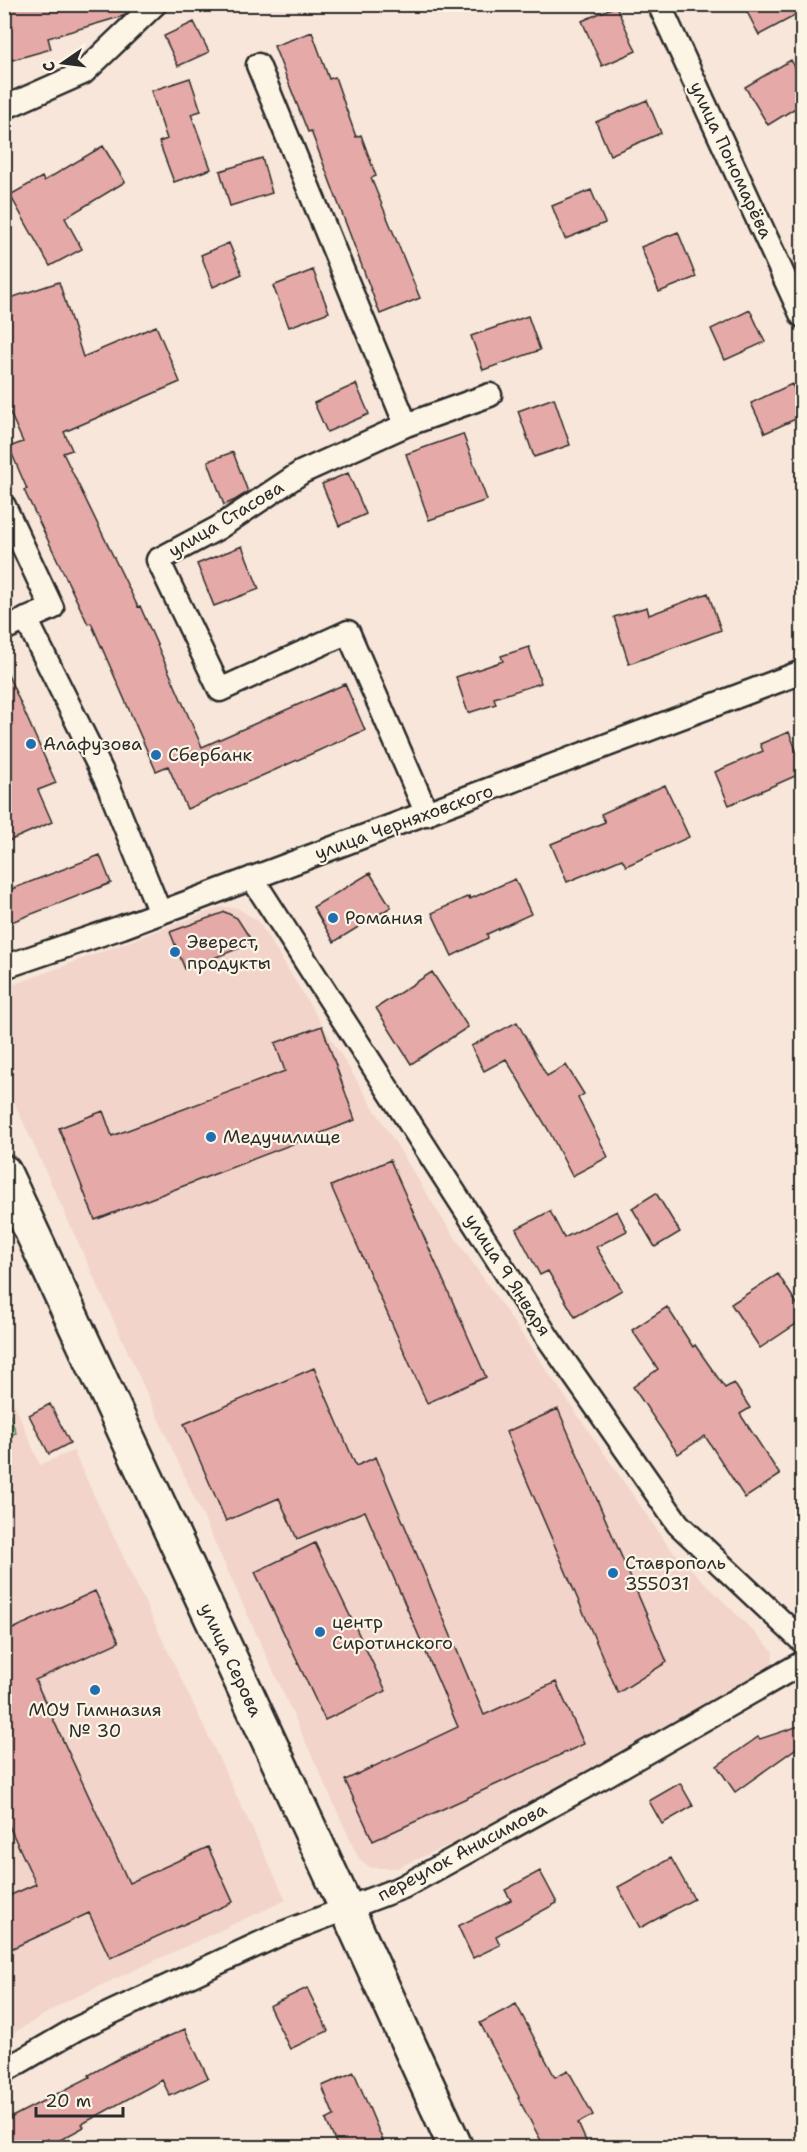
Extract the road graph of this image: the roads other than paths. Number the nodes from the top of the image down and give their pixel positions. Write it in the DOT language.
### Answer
graph roads {
  1 [pos="155,4"];
  2 [pos="659,4"];
  3 [pos="258,65"];
  4 [pos="4,108"];
  5 [pos="802,316"];
  6 [pos="490,395"];
  7 [pos="406,425"];
  8 [pos="4,506"];
  9 [pos="26,619"];
  10 [pos="4,629"];
  11 [pos="802,672"];
  12 [pos="427,814"];
  13 [pos="252,878"];
  14 [pos="160,913"];
  15 [pos="4,967"];
  16 [pos="4,1172"];
  17 [pos="802,1641"];
  18 [pos="802,1663"];
  19 [pos="347,1909"];
  20 [pos="4,2071"];
  21 [pos="456,2148"];
  1 -- 4 [label="street"];
  2 -- 5 [label="street, улица Пономарёва"];
  3 -- 7 [label="street"];
  6 -- 7 [label="street, улица Стасова"];
  7 -- 12 [label="street, улица Стасова"];
  8 -- 9 [label="street"];
  9 -- 10 [label="street"];
  9 -- 14 [label="street"];
  11 -- 12 [label="street, улица Черняховского"];
  12 -- 13 [label="street, улица Черняховского"];
  13 -- 14 [label="street, улица Черняховского"];
  13 -- 17 [label="street, улица 9 Января"];
  14 -- 15 [label="street, улица Черняховского"];
  16 -- 19 [label="main road, улица Серова"];
  18 -- 19 [label="street, переулок Анисимова"];
  19 -- 20 [label="street, переулок Анисимова"];
  19 -- 21 [label="main road, улица Серова"];
}
